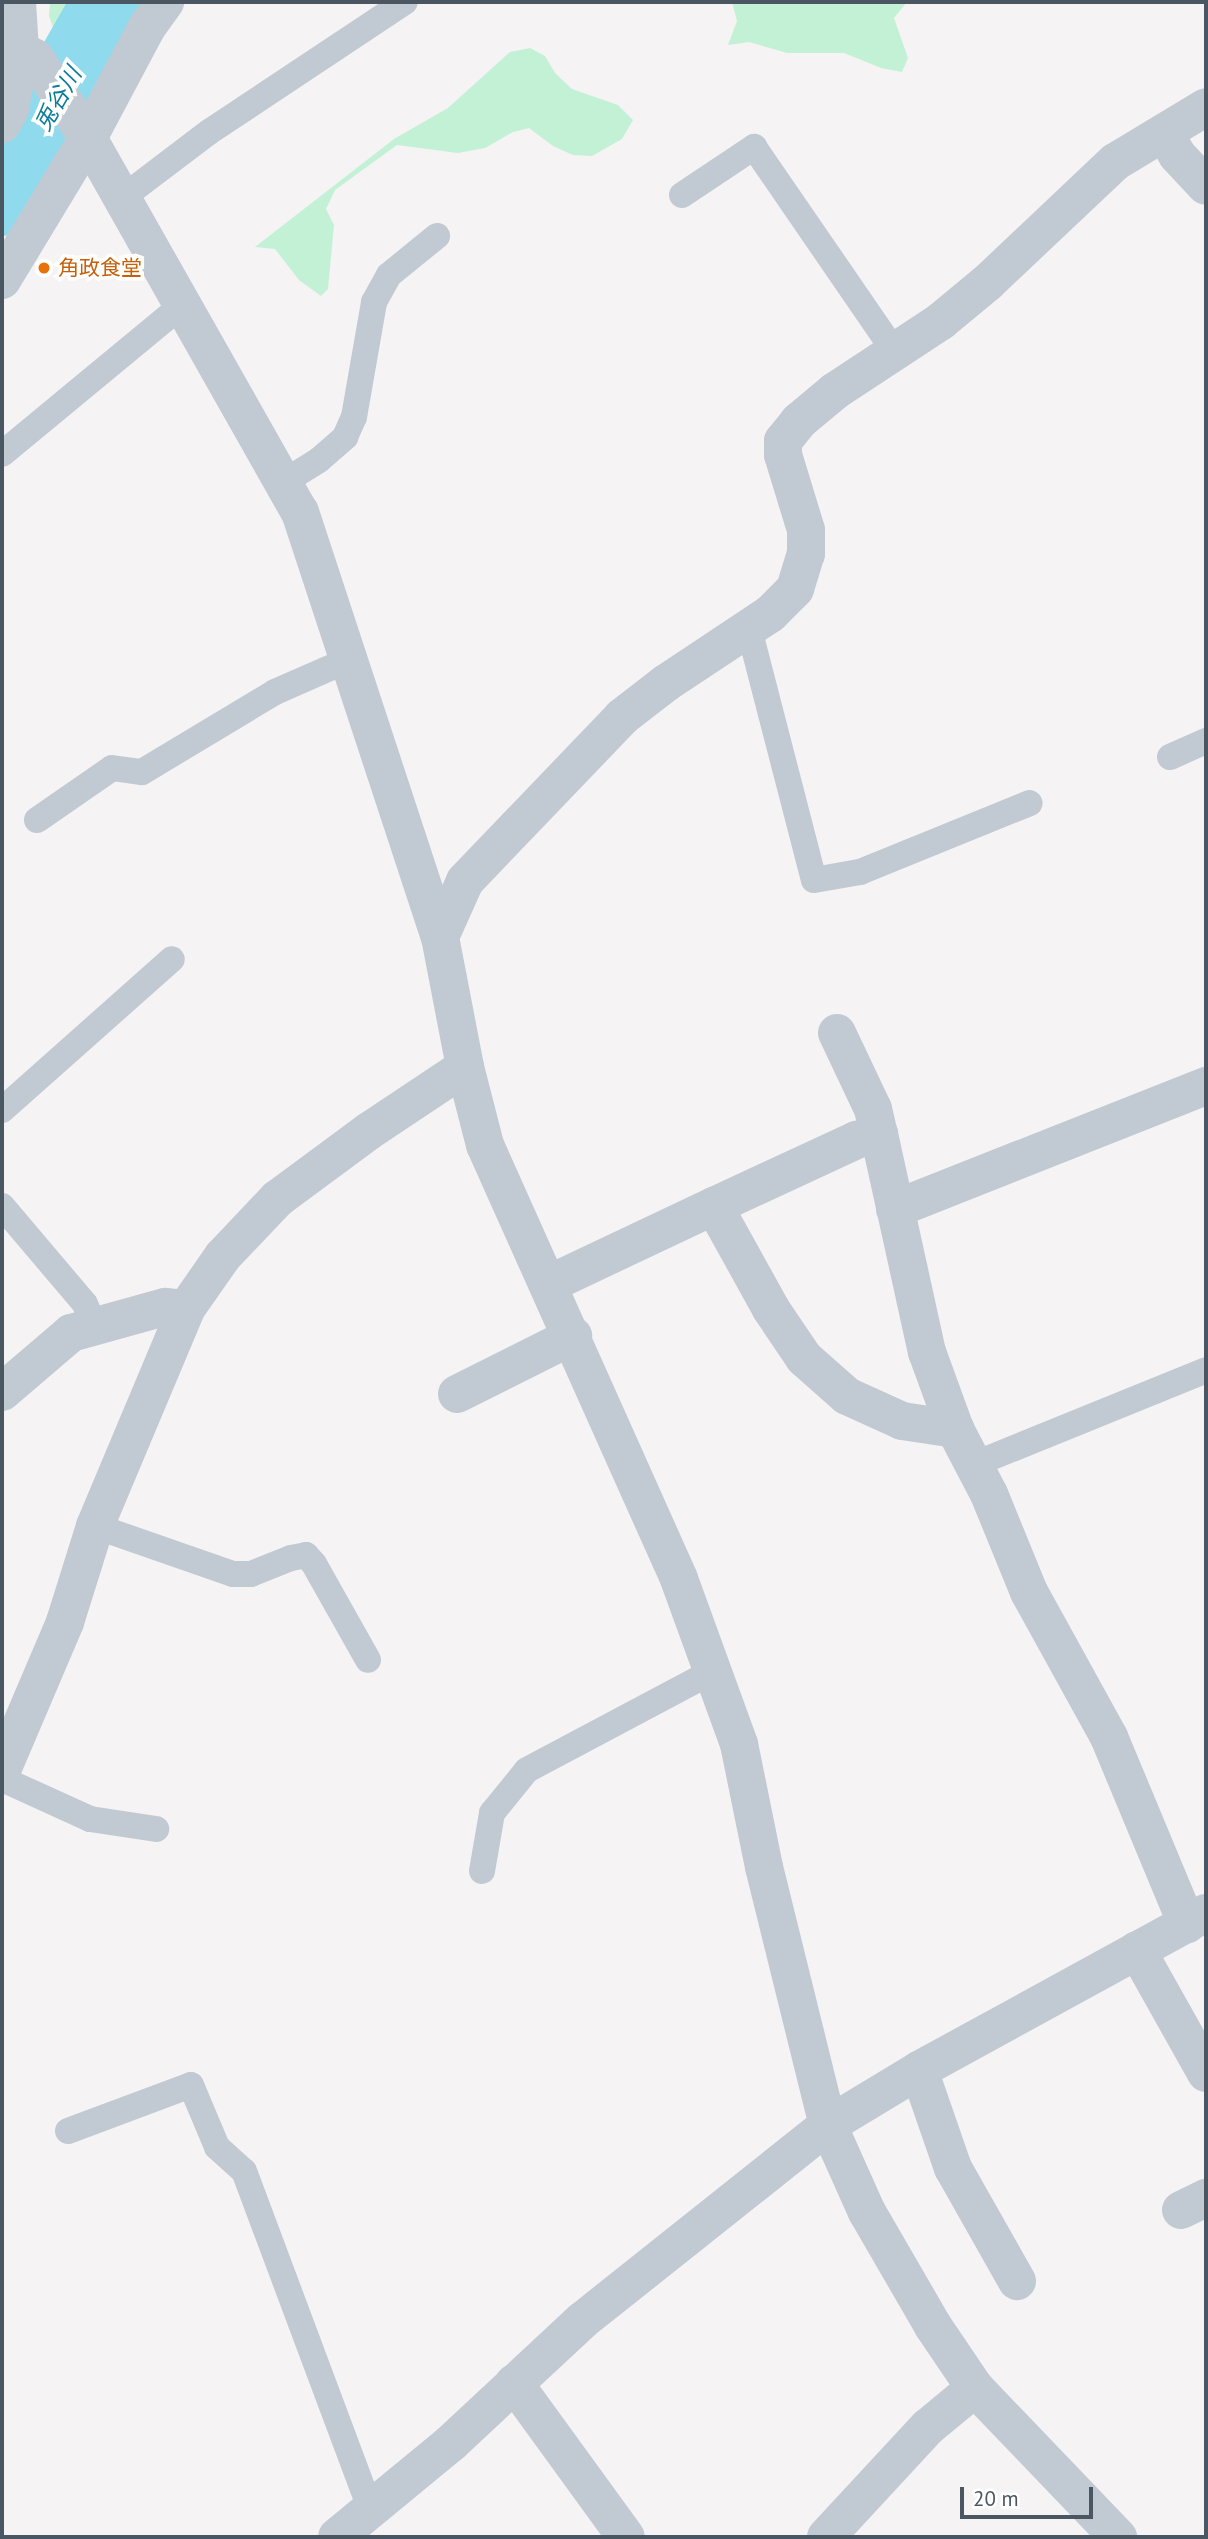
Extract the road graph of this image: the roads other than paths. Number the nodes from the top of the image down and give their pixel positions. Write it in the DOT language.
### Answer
graph roads {
  1 [pos="17,2"];
  2 [pos="165,2"];
  3 [pos="405,2"];
  4 [pos="34,61"];
  5 [pos="1206,107"];
  6 [pos="2,124"];
  7 [pos="80,125"];
  8 [pos="1164,133"];
  9 [pos="1206,187"];
  10 [pos="682,195"];
  11 [pos="122,198"];
  12 [pos="437,236"];
  13 [pos="2,280"];
  14 [pos="183,304"];
  15 [pos="894,351"];
  16 [pos="2,454"];
  17 [pos="285,482"];
  18 [pos="750,629"];
  19 [pos="350,659"];
  20 [pos="1206,741"];
  21 [pos="1170,757"];
  22 [pos="1030,803"];
  23 [pos="37,820"];
  24 [pos="440,937"];
  25 [pos="172,959"];
  26 [pos="837,1033"];
  27 [pos="465,1067"];
  28 [pos="1206,1086"];
  29 [pos="2,1110"];
  30 [pos="879,1134"];
  31 [pos="2,1206"];
  32 [pos="714,1206"];
  33 [pos="895,1209"];
  34 [pos="549,1284"];
  35 [pos="186,1309"];
  36 [pos="94,1324"];
  37 [pos="573,1336"];
  38 [pos="1206,1370"];
  39 [pos="2,1392"];
  40 [pos="457,1394"];
  41 [pos="955,1429"];
  42 [pos="975,1464"];
  43 [pos="95,1526"];
  44 [pos="368,1660"];
  45 [pos="713,1671"];
  46 [pos="10,1727"];
  47 [pos="2,1770"];
  48 [pos="2,1779"];
  49 [pos="156,1829"];
  50 [pos="482,1871"];
  51 [pos="1197,1919"];
  52 [pos="1137,1951"];
  53 [pos="919,2070"];
  54 [pos="1206,2073"];
  55 [pos="828,2125"];
  56 [pos="68,2131"];
  57 [pos="1017,2281"];
  58 [pos="514,2383"];
  59 [pos="975,2388"];
  60 [pos="351,2529"];
  61 [pos="626,2537"];
  62 [pos="826,2537"];
  63 [pos="1118,2537"];
  1 -- 4 [label="street"];
  2 -- 7 [label="street"];
  3 -- 11 [label="lane"];
  4 -- 6 [label="street"];
  4 -- 7 [label="street"];
  5 -- 8 [label="street"];
  7 -- 11 [label="street"];
  7 -- 13 [label="street"];
  8 -- 9 [label="street"];
  8 -- 15 [label="street"];
  10 -- 15 [label="lane"];
  11 -- 14 [label="street"];
  12 -- 17 [label="lane"];
  14 -- 16 [label="lane"];
  14 -- 17 [label="street"];
  15 -- 18 [label="street"];
  17 -- 19 [label="street"];
  18 -- 22 [label="lane"];
  18 -- 24 [label="street"];
  19 -- 23 [label="lane"];
  19 -- 24 [label="street"];
  20 -- 21 [label="lane"];
  24 -- 27 [label="street"];
  25 -- 29 [label="lane"];
  26 -- 30 [label="street"];
  27 -- 34 [label="street"];
  27 -- 35 [label="street"];
  28 -- 33 [label="street"];
  30 -- 32 [label="street"];
  30 -- 33 [label="street"];
  31 -- 36 [label="lane"];
  32 -- 34 [label="street"];
  32 -- 41 [label="street"];
  33 -- 41 [label="street"];
  34 -- 37 [label="street"];
  35 -- 36 [label="street"];
  35 -- 43 [label="street"];
  36 -- 39 [label="street"];
  37 -- 40 [label="street"];
  37 -- 45 [label="street"];
  38 -- 42 [label="lane"];
  41 -- 42 [label="street"];
  42 -- 51 [label="street"];
  43 -- 44 [label="lane"];
  43 -- 46 [label="street"];
  45 -- 50 [label="lane"];
  45 -- 55 [label="street"];
  46 -- 47 [label="street"];
  48 -- 49 [label="lane"];
  51 -- 52 [label="street"];
  52 -- 53 [label="street"];
  52 -- 54 [label="street"];
  53 -- 55 [label="street"];
  53 -- 57 [label="street"];
  55 -- 58 [label="street"];
  55 -- 59 [label="street"];
  56 -- 60 [label="lane"];
  58 -- 60 [label="street"];
  58 -- 61 [label="street"];
  59 -- 62 [label="street"];
  59 -- 63 [label="street"];
}
